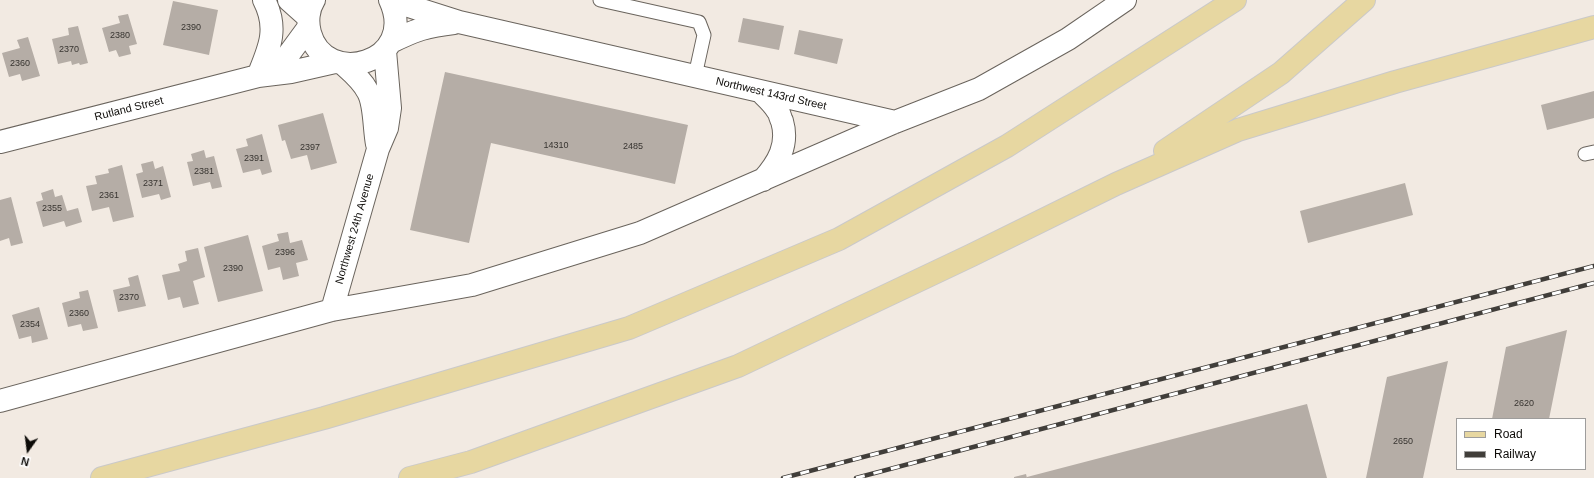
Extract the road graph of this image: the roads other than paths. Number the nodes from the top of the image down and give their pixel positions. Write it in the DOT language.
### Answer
graph roads {
  1 [pos="264,0"];
  2 [pos="289,0"];
  3 [pos="390,0"];
  4 [pos="600,0"];
  5 [pos="1125,0"];
  6 [pos="1235,0"];
  7 [pos="1364,0"];
  8 [pos="310,15"];
  9 [pos="459,22"];
  10 [pos="1594,27"];
  11 [pos="388,47"];
  12 [pos="339,63"];
  13 [pos="258,76"];
  14 [pos="695,76"];
  15 [pos="760,92"];
  16 [pos="895,122"];
  17 [pos="0,142"];
  18 [pos="378,149"];
  19 [pos="763,180"];
  20 [pos="1116,184"];
  21 [pos="332,310"];
  22 [pos="0,401"];
  23 [pos="102,478"];
  24 [pos="410,478"];
  1 -- 13 [label="street"];
  2 -- 8 [label="street"];
  3 -- 9 [label="street, Northwest 143rd Street"];
  3 -- 11 [label="street, Northwest 24th Avenue"];
  4 -- 14 [label="lane"];
  5 -- 16 [label="street"];
  6 -- 23 [label="main road"];
  7 -- 20 [label="main road"];
  8 -- 12 [label="street, Northwest 24th Avenue"];
  8 -- 13 [label="street, Rutland Street"];
  9 -- 11 [label="street, Northwest 143rd Street"];
  9 -- 14 [label="street, Northwest 143rd Street"];
  10 -- 20 [label="main road"];
  11 -- 12 [label="street, Northwest 143rd Street"];
  11 -- 18 [label="street, Northwest 24th Avenue"];
  12 -- 13 [label="street, Rutland Street"];
  12 -- 18 [label="street, Northwest 24th Avenue"];
  13 -- 17 [label="street, Rutland Street"];
  14 -- 15 [label="street, Northwest 143rd Street"];
  15 -- 16 [label="street, Northwest 143rd Street"];
  15 -- 19 [label="street"];
  16 -- 19 [label="street"];
  18 -- 21 [label="street, Northwest 24th Avenue"];
  19 -- 21 [label="street"];
  20 -- 24 [label="main road"];
  21 -- 22 [label="street"];
}
